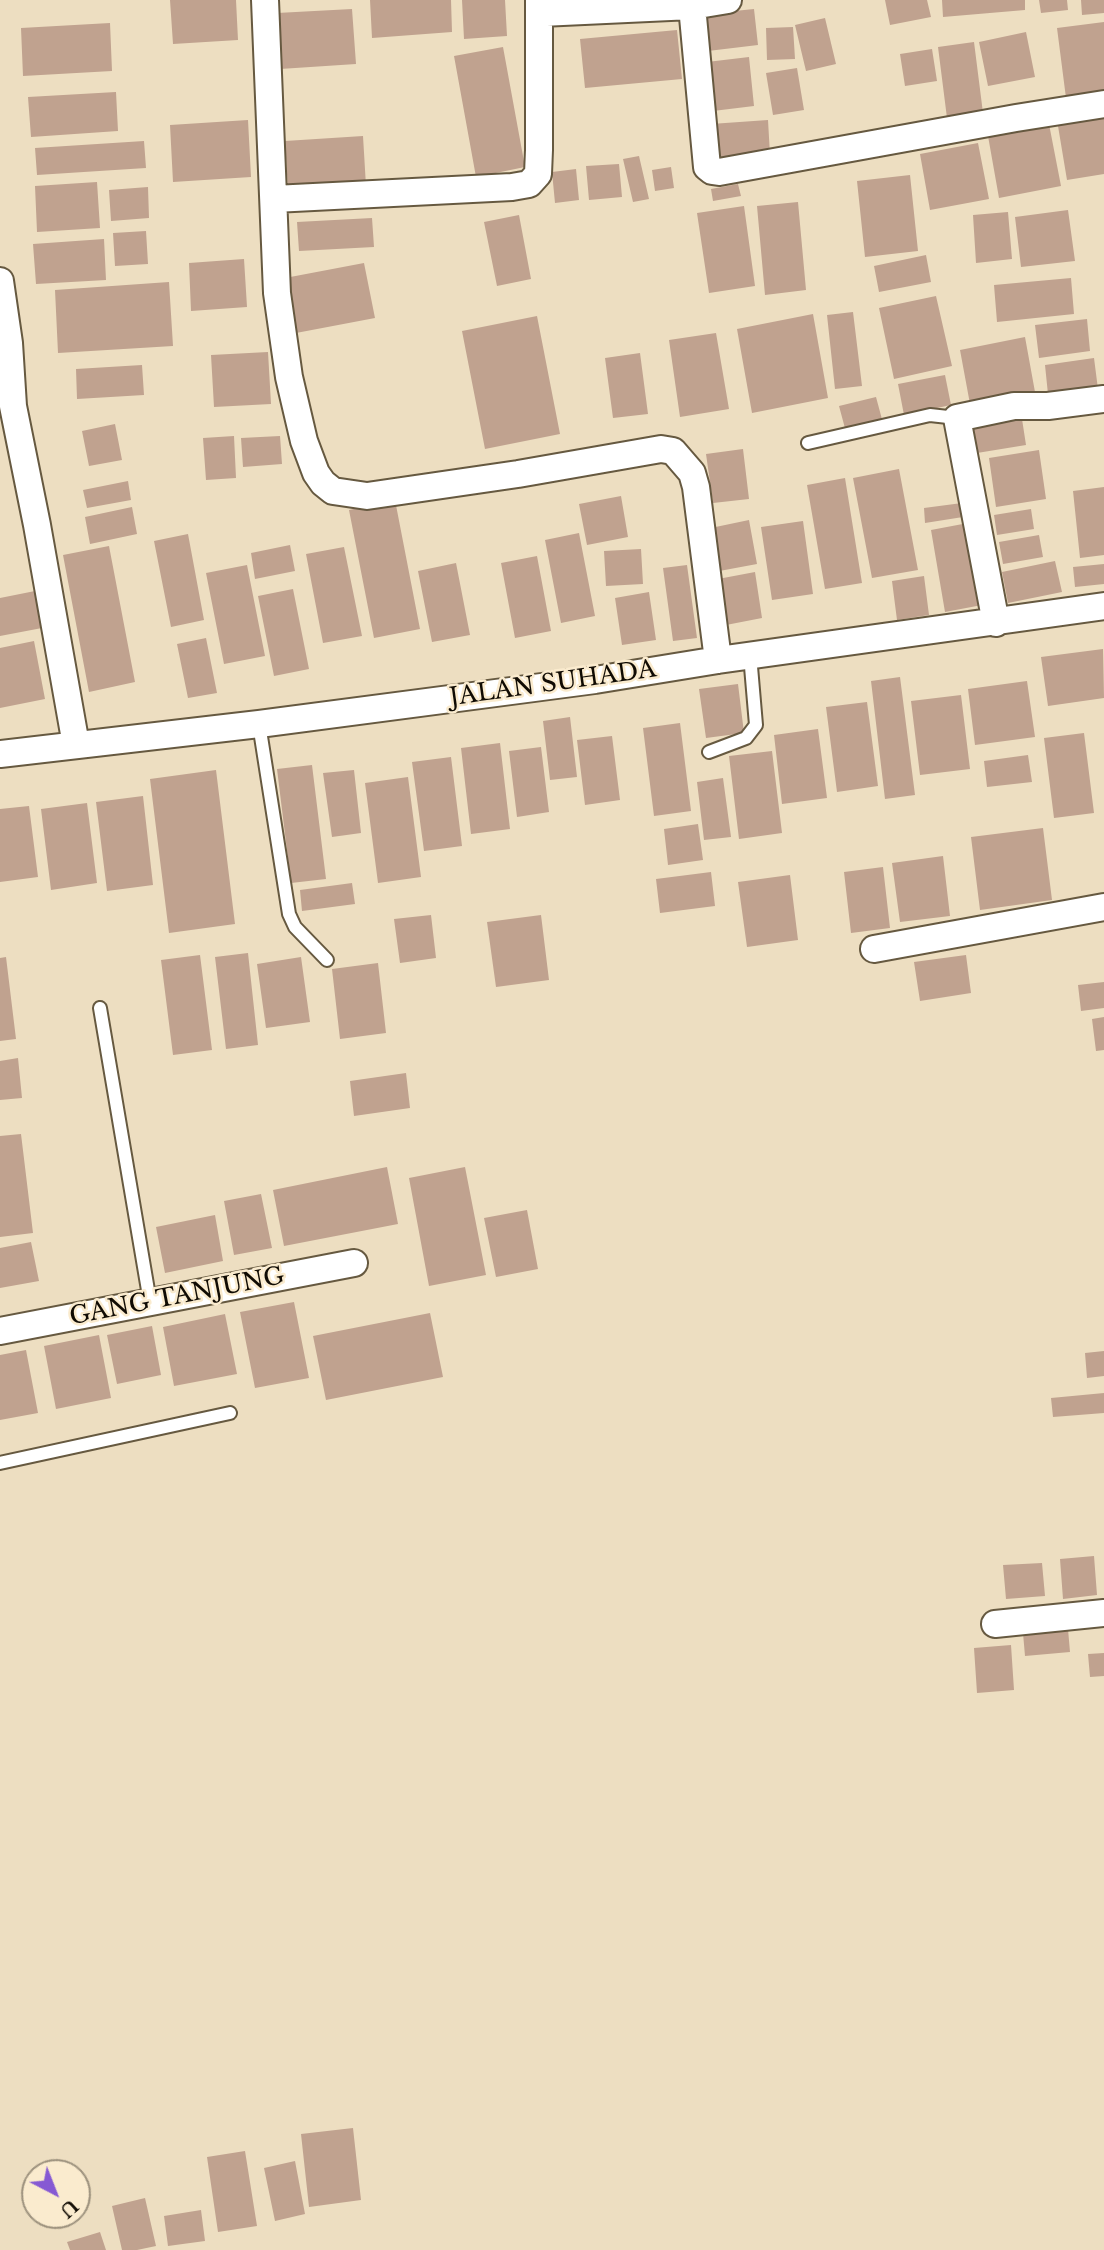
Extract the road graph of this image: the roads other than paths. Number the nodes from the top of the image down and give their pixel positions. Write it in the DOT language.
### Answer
graph roads {
  1 [pos="265,0"];
  2 [pos="728,0"];
  3 [pos="692,6"];
  4 [pos="540,7"];
  5 [pos="1104,104"];
  6 [pos="274,199"];
  7 [pos="0,281"];
  8 [pos="1104,399"];
  9 [pos="7,407"];
  10 [pos="957,418"];
  11 [pos="808,443"];
  12 [pos="1104,606"];
  13 [pos="996,623"];
  14 [pos="750,655"];
  15 [pos="718,660"];
  16 [pos="259,724"];
  17 [pos="76,745"];
  18 [pos="709,752"];
  19 [pos="0,754"];
  20 [pos="1104,907"];
  21 [pos="874,949"];
  22 [pos="327,960"];
  23 [pos="100,1008"];
  24 [pos="354,1263"];
  25 [pos="150,1302"];
  26 [pos="0,1331"];
  27 [pos="230,1413"];
  28 [pos="0,1463"];
  29 [pos="1104,1613"];
  30 [pos="995,1624"];
  1 -- 6 [label="street"];
  2 -- 3 [label="street"];
  3 -- 4 [label="street"];
  3 -- 5 [label="street"];
  4 -- 6 [label="street"];
  6 -- 15 [label="street"];
  7 -- 9 [label="street"];
  8 -- 10 [label="street"];
  9 -- 17 [label="street"];
  10 -- 11 [label="lane"];
  10 -- 13 [label="street"];
  12 -- 13 [label="street, JALAN SUHADA"];
  13 -- 14 [label="street, JALAN SUHADA"];
  14 -- 15 [label="street, JALAN SUHADA"];
  14 -- 18 [label="lane"];
  15 -- 16 [label="street, JALAN SUHADA"];
  16 -- 17 [label="street, JALAN SUHADA"];
  16 -- 22 [label="lane"];
  17 -- 19 [label="street, JALAN SUHADA"];
  20 -- 21 [label="street"];
  23 -- 25 [label="lane"];
  24 -- 25 [label="street, GANG TANJUNG"];
  25 -- 26 [label="street, GANG TANJUNG"];
  27 -- 28 [label="lane"];
  29 -- 30 [label="street"];
}
